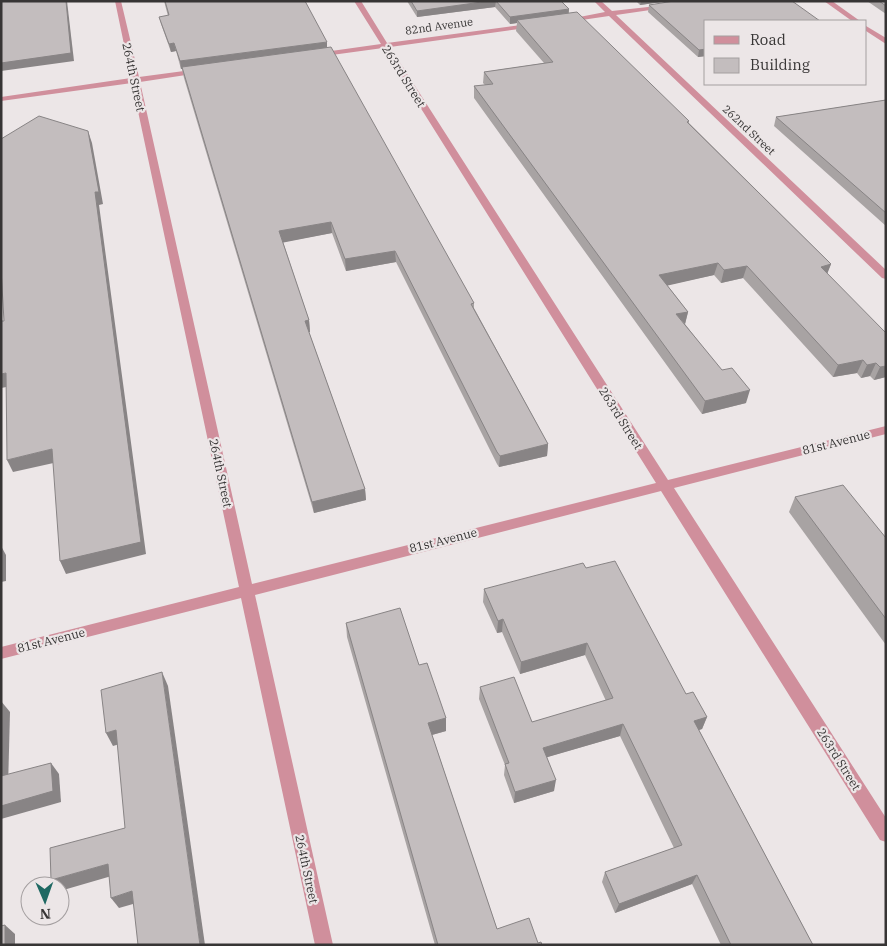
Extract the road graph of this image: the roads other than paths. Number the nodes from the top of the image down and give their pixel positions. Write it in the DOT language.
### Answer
graph roads {
  1 [pos="118,1"];
  2 [pos="357,1"];
  3 [pos="597,1"];
  4 [pos="826,1"];
  5 [pos="674,5"];
  6 [pos="610,14"];
  7 [pos="854,20"];
  8 [pos="561,21"];
  9 [pos="541,24"];
  10 [pos="867,29"];
  11 [pos="886,42"];
  12 [pos="385,45"];
  13 [pos="307,56"];
  14 [pos="212,69"];
  15 [pos="135,80"];
  16 [pos="1,99"];
  17 [pos="886,276"];
  18 [pos="886,430"];
  19 [pos="664,485"];
  20 [pos="246,590"];
  21 [pos="1,653"];
  22 [pos="886,834"];
  23 [pos="324,945"];
  1 -- 15 [label="street, 264th Street"];
  2 -- 12 [label="street, 263rd Street"];
  3 -- 6 [label="street, 262nd Street"];
  4 -- 7 [label="street"];
  5 -- 6 [label="street"];
  6 -- 8 [label="street"];
  6 -- 17 [label="street, 262nd Street"];
  9 -- 12 [label="street, 82nd Avenue"];
  10 -- 11 [label="street"];
  12 -- 13 [label="street, 82nd Avenue"];
  12 -- 19 [label="street, 263rd Street"];
  14 -- 15 [label="street"];
  15 -- 16 [label="street"];
  15 -- 20 [label="street, 264th Street"];
  18 -- 19 [label="street, 81st Avenue"];
  19 -- 20 [label="street, 81st Avenue"];
  19 -- 22 [label="street, 263rd Street"];
  20 -- 21 [label="street, 81st Avenue"];
  20 -- 23 [label="street, 264th Street"];
}
